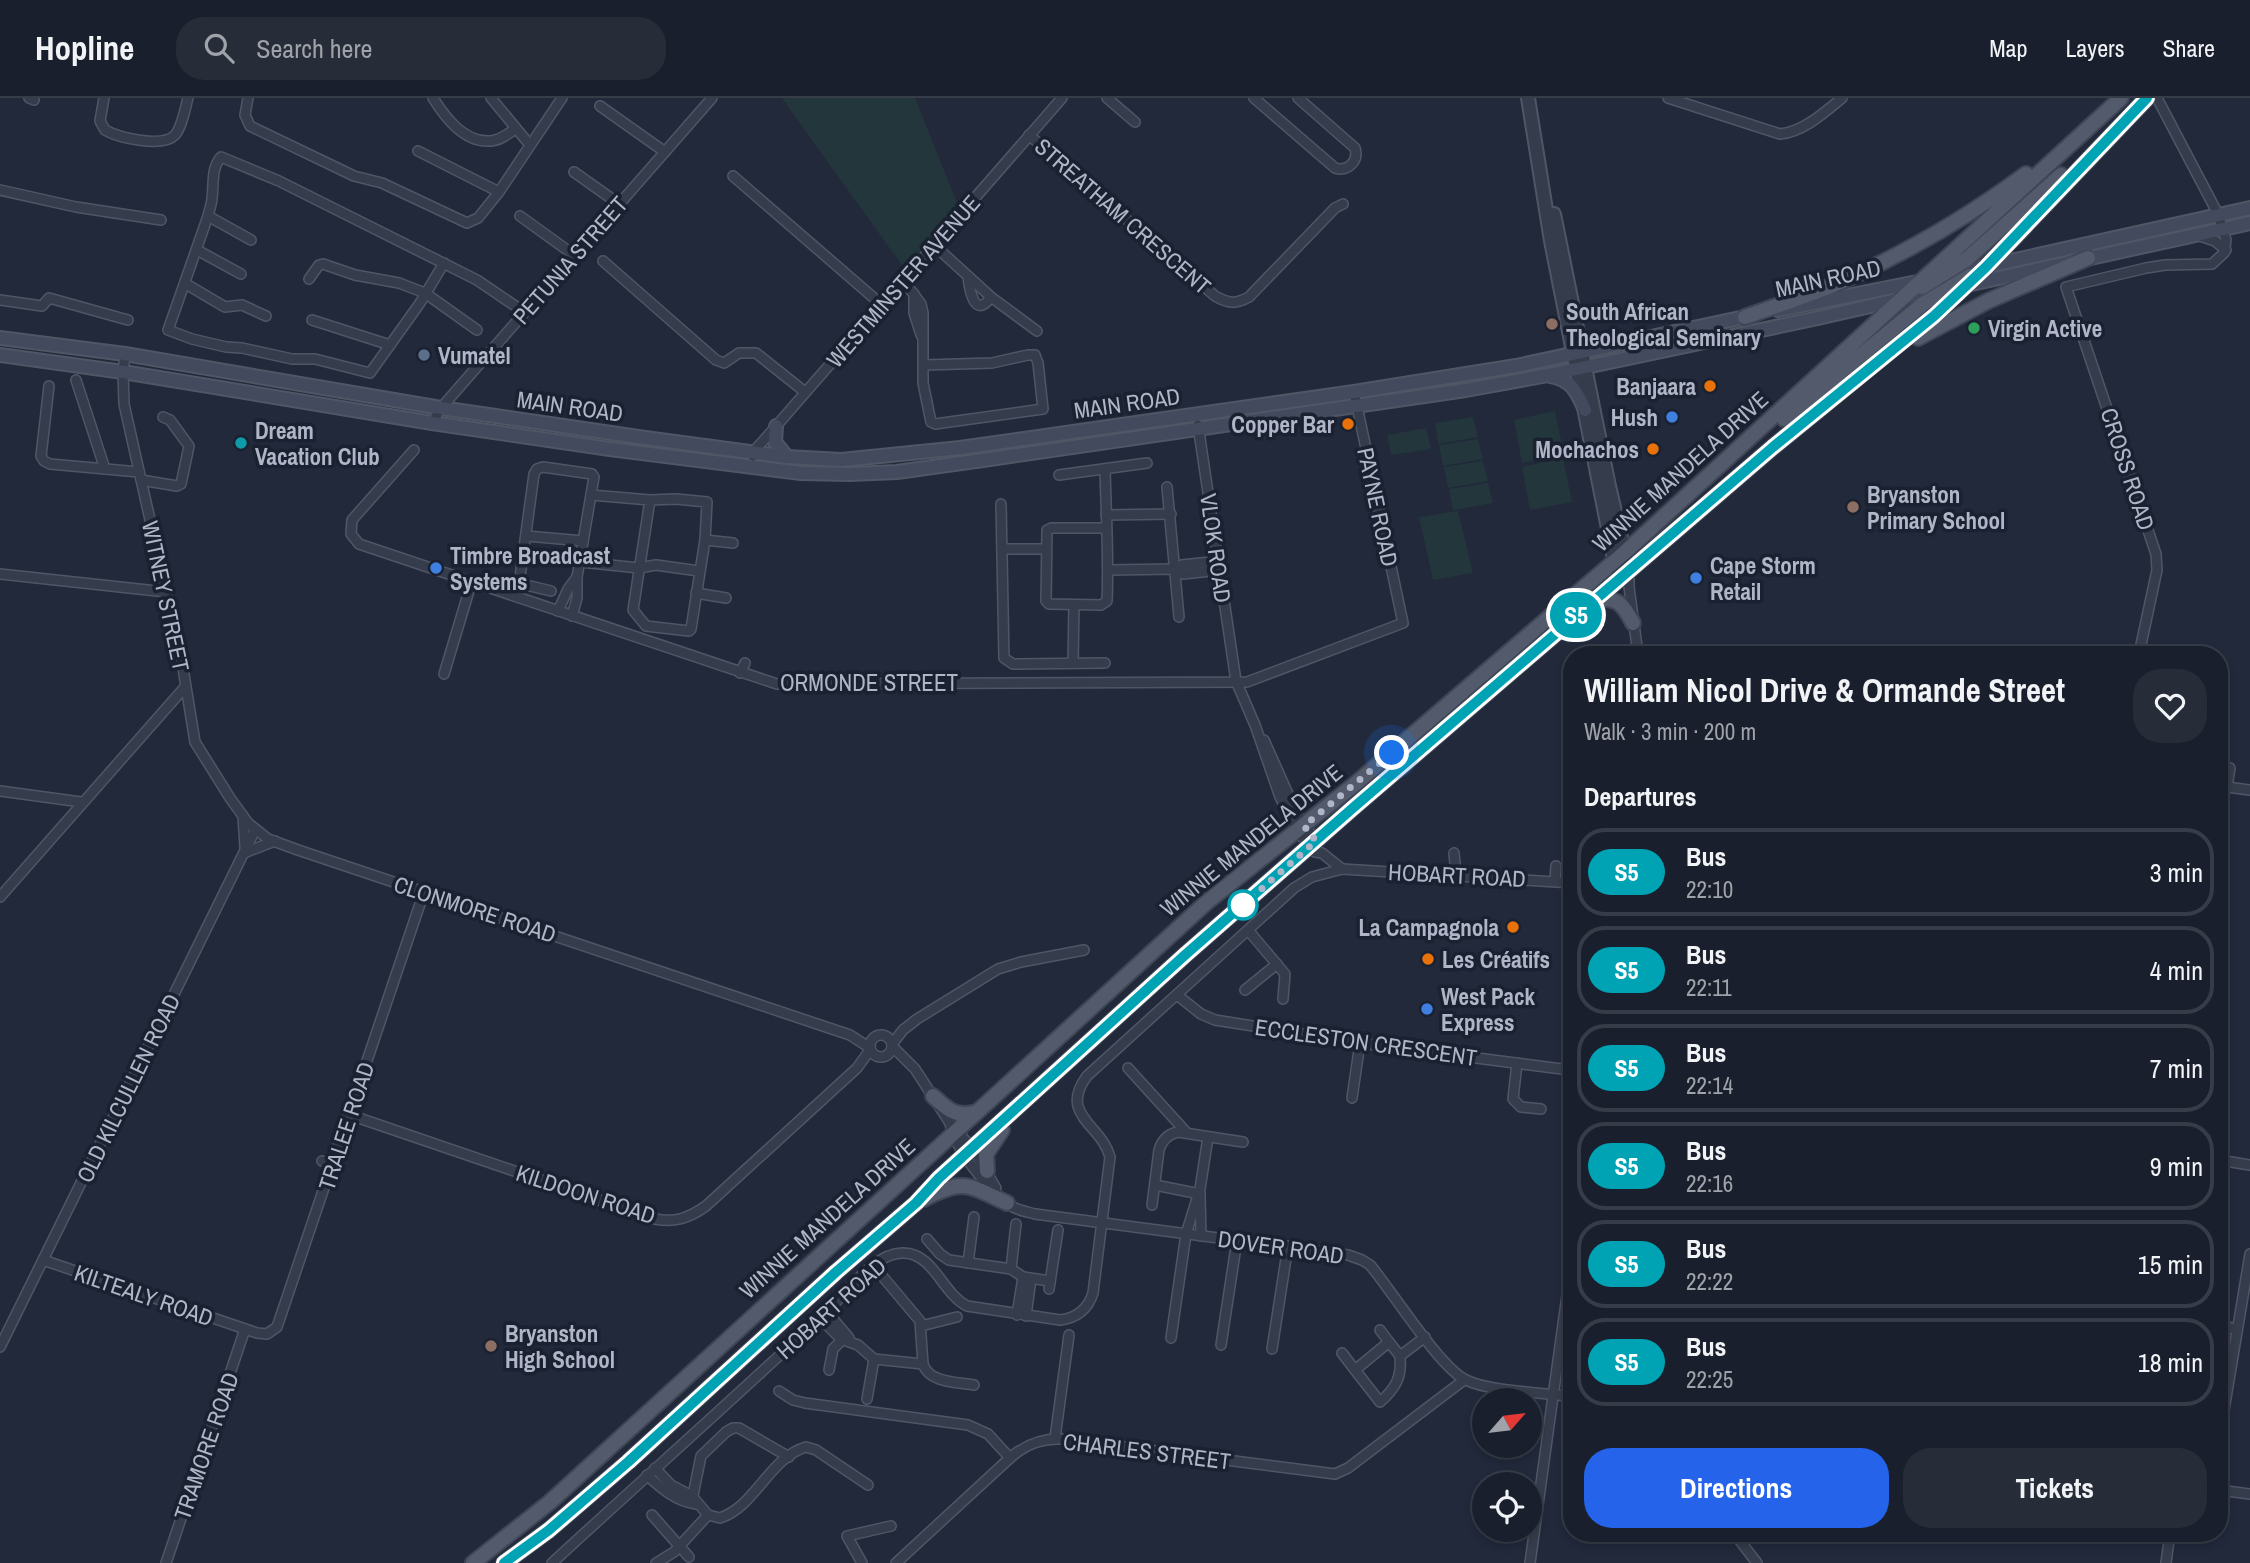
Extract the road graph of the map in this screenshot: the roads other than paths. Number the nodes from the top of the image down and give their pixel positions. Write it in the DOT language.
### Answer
graph roads {
  1 [pos="104,98"];
  2 [pos="188,98"];
  3 [pos="248,98"];
  4 [pos="433,98"];
  5 [pos="491,98"];
  6 [pos="562,98"];
  7 [pos="1062,98"];
  8 [pos="1107,98"];
  9 [pos="1254,98"];
  10 [pos="1297,98"];
  11 [pos="1529,98"];
  12 [pos="1668,98"];
  13 [pos="1842,98"];
  14 [pos="2121,98"];
  15 [pos="2147,98"];
  16 [pos="2157,98"];
  17 [pos="710,99"];
  18 [pos="600,106"];
  19 [pos="1135,122"];
  20 [pos="515,129"];
  21 [pos="2115,131"];
  22 [pos="1029,135"];
  23 [pos="2072,144"];
  24 [pos="530,145"];
  25 [pos="418,151"];
  26 [pos="665,152"];
  27 [pos="574,172"];
  28 [pos="733,176"];
  29 [pos="0,190"];
  30 [pos="499,192"];
  31 [pos="619,204"];
  32 [pos="1343,204"];
  33 [pos="2250,208"];
  34 [pos="2218,215"];
  35 [pos="208,216"];
  36 [pos="520,216"];
  37 [pos="162,220"];
  38 [pos="2250,223"];
  39 [pos="2224,228"];
  40 [pos="2196,235"];
  41 [pos="251,240"];
  42 [pos="934,245"];
  43 [pos="197,250"];
  44 [pos="2226,250"];
  45 [pos="574,255"];
  46 [pos="2088,258"];
  47 [pos="603,261"];
  48 [pos="444,263"];
  49 [pos="1986,267"];
  50 [pos="241,274"];
  51 [pos="968,276"];
  52 [pos="309,279"];
  53 [pos="904,281"];
  54 [pos="1920,281"];
  55 [pos="1944,282"];
  56 [pos="186,284"];
  57 [pos="1969,284"];
  58 [pos="425,293"];
  59 [pos="991,297"];
  60 [pos="1902,298"];
  61 [pos="0,300"];
  62 [pos="882,305"];
  63 [pos="524,312"];
  64 [pos="266,316"];
  65 [pos="1745,317"];
  66 [pos="128,320"];
  67 [pos="312,320"];
  68 [pos="477,330"];
  69 [pos="1037,331"];
  70 [pos="0,338"];
  71 [pos="390,345"];
  72 [pos="1578,352"];
  73 [pos="125,354"];
  74 [pos="0,355"];
  75 [pos="1886,356"];
  76 [pos="925,365"];
  77 [pos="1581,368"];
  78 [pos="123,372"];
  79 [pos="1548,375"];
  80 [pos="76,380"];
  81 [pos="48,386"];
  82 [pos="805,392"];
  83 [pos="1354,392"];
  84 [pos="1357,407"];
  85 [pos="441,408"];
  86 [pos="1585,410"];
  87 [pos="1197,415"];
  88 [pos="163,417"];
  89 [pos="432,423"];
  90 [pos="776,426"];
  91 [pos="1199,430"];
  92 [pos="414,450"];
  93 [pos="753,452"];
  94 [pos="787,457"];
  95 [pos="1147,463"];
  96 [pos="1725,463"];
  97 [pos="751,467"];
  98 [pos="105,469"];
  99 [pos="1105,469"];
  100 [pos="1059,475"];
  101 [pos="140,476"];
  102 [pos="1167,487"];
  103 [pos="591,495"];
  104 [pos="650,500"];
  105 [pos="1001,504"];
  106 [pos="1171,514"];
  107 [pos="1106,515"];
  108 [pos="1107,528"];
  109 [pos="527,536"];
  110 [pos="705,540"];
  111 [pos="583,541"];
  112 [pos="733,543"];
  113 [pos="1002,549"];
  114 [pos="1046,549"];
  115 [pos="1619,558"];
  116 [pos="581,562"];
  117 [pos="1219,565"];
  118 [pos="639,568"];
  119 [pos="1176,569"];
  120 [pos="1108,570"];
  121 [pos="699,571"];
  122 [pos="0,575"];
  123 [pos="577,578"];
  124 [pos="1626,579"];
  125 [pos="472,581"];
  126 [pos="551,591"];
  127 [pos="166,592"];
  128 [pos="696,593"];
  129 [pos="726,598"];
  130 [pos="1595,599"];
  131 [pos="1074,606"];
  132 [pos="558,611"];
  133 [pos="572,616"];
  134 [pos="1179,617"];
  135 [pos="1403,623"];
  136 [pos="1633,623"];
  137 [pos="1637,646"];
  138 [pos="2141,646"];
  139 [pos="745,663"];
  140 [pos="1073,663"];
  141 [pos="1105,663"];
  142 [pos="740,673"];
  143 [pos="444,674"];
  144 [pos="1236,681"];
  145 [pos="185,687"];
  146 [pos="2230,768"];
  147 [pos="2228,773"];
  148 [pos="2228,788"];
  149 [pos="2250,790"];
  150 [pos="0,791"];
  151 [pos="81,802"];
  152 [pos="243,816"];
  153 [pos="1300,829"];
  154 [pos="255,830"];
  155 [pos="275,841"];
  156 [pos="1316,847"];
  157 [pos="245,850"];
  158 [pos="1454,853"];
  159 [pos="1556,866"];
  160 [pos="1342,869"];
  161 [pos="1456,876"];
  162 [pos="1555,881"];
  163 [pos="1563,882"];
  164 [pos="424,892"];
  165 [pos="0,897"];
  166 [pos="1248,930"];
  167 [pos="1084,950"];
  168 [pos="1277,964"];
  169 [pos="1245,990"];
  170 [pos="1177,995"];
  171 [pos="1283,999"];
  172 [pos="850,1035"];
  173 [pos="887,1040"];
  174 [pos="1360,1043"];
  175 [pos="876,1053"];
  176 [pos="1517,1063"];
  177 [pos="1128,1068"];
  178 [pos="915,1069"];
  179 [pos="1563,1069"];
  180 [pos="933,1096"];
  181 [pos="1352,1098"];
  182 [pos="1019,1106"];
  183 [pos="1541,1109"];
  184 [pos="978,1112"];
  185 [pos="350,1115"];
  186 [pos="953,1129"];
  187 [pos="1186,1133"];
  188 [pos="1208,1137"];
  189 [pos="1243,1142"];
  190 [pos="969,1151"];
  191 [pos="323,1161"];
  192 [pos="2228,1162"];
  193 [pos="333,1166"];
  194 [pos="2248,1167"];
  195 [pos="987,1171"];
  196 [pos="1155,1185"];
  197 [pos="1199,1192"];
  198 [pos="1003,1199"];
  199 [pos="916,1203"];
  200 [pos="1152,1205"];
  201 [pos="974,1217"];
  202 [pos="1102,1222"];
  203 [pos="1016,1224"];
  204 [pos="1058,1230"];
  205 [pos="1186,1234"];
  206 [pos="1201,1236"];
  207 [pos="927,1239"];
  208 [pos="1237,1240"];
  209 [pos="1288,1246"];
  210 [pos="2250,1254"];
  211 [pos="43,1260"];
  212 [pos="968,1263"];
  213 [pos="1011,1269"];
  214 [pos="883,1278"];
  215 [pos="1027,1278"];
  216 [pos="823,1315"];
  217 [pos="1022,1315"];
  218 [pos="957,1317"];
  219 [pos="1563,1323"];
  220 [pos="921,1326"];
  221 [pos="2228,1327"];
  222 [pos="245,1329"];
  223 [pos="1380,1330"];
  224 [pos="2238,1330"];
  225 [pos="1069,1335"];
  226 [pos="1425,1336"];
  227 [pos="1171,1338"];
  228 [pos="846,1339"];
  229 [pos="1389,1342"];
  230 [pos="1221,1345"];
  231 [pos="0,1347"];
  232 [pos="1272,1349"];
  233 [pos="1342,1353"];
  234 [pos="1400,1356"];
  235 [pos="874,1359"];
  236 [pos="923,1364"];
  237 [pos="829,1370"];
  238 [pos="1355,1370"];
  239 [pos="1464,1380"];
  240 [pos="974,1385"];
  241 [pos="2228,1388"];
  242 [pos="779,1391"];
  243 [pos="1553,1394"];
  244 [pos="1563,1396"];
  245 [pos="867,1399"];
  246 [pos="1055,1438"];
  247 [pos="789,1457"];
  248 [pos="1010,1458"];
  249 [pos="651,1472"];
  250 [pos="868,1485"];
  251 [pos="2228,1491"];
  252 [pos="2250,1494"];
  253 [pos="694,1501"];
  254 [pos="708,1514"];
  255 [pos="652,1516"];
  256 [pos="891,1526"];
  257 [pos="1741,1542"];
  258 [pos="2169,1542"];
  259 [pos="680,1545"];
  260 [pos="689,1557"];
  261 [pos="166,1563"];
  262 [pos="473,1563"];
  263 [pos="504,1563"];
  264 [pos="552,1563"];
  265 [pos="656,1563"];
  266 [pos="862,1563"];
  267 [pos="896,1563"];
  268 [pos="1530,1563"];
  269 [pos="1757,1563"];
  270 [pos="2166,1563"];
  1 -- 2 [label="street"];
  3 -- 30 [label="street"];
  4 -- 20 [label="street"];
  5 -- 20 [label="street"];
  6 -- 24 [label="street"];
  7 -- 22 [label="street, WESTMINSTER AVENUE"];
  8 -- 19 [label="street"];
  9 -- 10 [label="street"];
  11 -- 72 [label="street"];
  12 -- 13 [label="street"];
  14 -- 23 [label="main road, WINNIE MANDELA DRIVE"];
  15 -- 21 [label="main road, WINNIE MANDELA DRIVE"];
  16 -- 34 [label="street"];
  17 -- 26 [label="street, PETUNIA STREET"];
  18 -- 26 [label="street"];
  20 -- 24 [label="street"];
  21 -- 49 [label="main road, WINNIE MANDELA DRIVE"];
  21 -- 55 [label="main road"];
  22 -- 32 [label="street, STREATHAM CRESCENT"];
  22 -- 42 [label="street, WESTMINSTER AVENUE"];
  23 -- 54 [label="main road, WINNIE MANDELA DRIVE"];
  23 -- 65 [label="main road"];
  24 -- 30 [label="street"];
  25 -- 30 [label="street"];
  26 -- 31 [label="street, PETUNIA STREET"];
  27 -- 31 [label="street"];
  28 -- 62 [label="street"];
  29 -- 37 [label="street"];
  31 -- 45 [label="street, PETUNIA STREET"];
  33 -- 34 [label="main road"];
  34 -- 39 [label="street"];
  34 -- 49 [label="main road"];
  35 -- 41 [label="street"];
  35 -- 43 [label="street"];
  35 -- 48 [label="street"];
  36 -- 45 [label="street"];
  38 -- 39 [label="main road, MAIN ROAD"];
  39 -- 40 [label="main road, MAIN ROAD"];
  39 -- 44 [label="street"];
  40 -- 44 [label="street"];
  40 -- 46 [label="main road, MAIN ROAD"];
  42 -- 51 [label="street"];
  42 -- 53 [label="street, WESTMINSTER AVENUE"];
  43 -- 50 [label="street"];
  43 -- 56 [label="street"];
  44 -- 138 [label="street, CROSS ROAD"];
  45 -- 63 [label="street, PETUNIA STREET"];
  46 -- 57 [label="main road, MAIN ROAD"];
  46 -- 75 [label="main road"];
  47 -- 82 [label="street"];
  48 -- 58 [label="street"];
  48 -- 63 [label="street"];
  49 -- 55 [label="main road"];
  49 -- 57 [label="main road, WINNIE MANDELA DRIVE"];
  51 -- 59 [label="street"];
  51 -- 59 [label="street"];
  52 -- 58 [label="street"];
  53 -- 62 [label="street, WESTMINSTER AVENUE"];
  53 -- 76 [label="street"];
  54 -- 55 [label="main road, MAIN ROAD"];
  54 -- 60 [label="main road, WINNIE MANDELA DRIVE"];
  54 -- 65 [label="main road, MAIN ROAD"];
  55 -- 57 [label="main road, MAIN ROAD"];
  55 -- 60 [label="main road"];
  55 -- 96 [label="main road"];
  56 -- 64 [label="street"];
  56 -- 71 [label="street"];
  57 -- 75 [label="main road, WINNIE MANDELA DRIVE"];
  58 -- 68 [label="street"];
  58 -- 71 [label="street"];
  59 -- 69 [label="street"];
  60 -- 77 [label="main road, MAIN ROAD"];
  60 -- 96 [label="main road, WINNIE MANDELA DRIVE"];
  61 -- 66 [label="street"];
  62 -- 82 [label="street, WESTMINSTER AVENUE"];
  63 -- 85 [label="street, PETUNIA STREET"];
  65 -- 72 [label="main road, MAIN ROAD"];
  67 -- 71 [label="street"];
  70 -- 73 [label="main road, MAIN ROAD"];
  72 -- 77 [label="street"];
  72 -- 83 [label="main road, MAIN ROAD"];
  73 -- 78 [label="street, WITNEY STREET"];
  73 -- 85 [label="main road, MAIN ROAD"];
  74 -- 78 [label="main road, MAIN ROAD"];
  75 -- 124 [label="main road, WINNIE MANDELA DRIVE"];
  76 -- 76 [label="street"];
  77 -- 79 [label="main road, MAIN ROAD"];
  77 -- 86 [label="street"];
  77 -- 115 [label="street"];
  78 -- 89 [label="main road, MAIN ROAD"];
  78 -- 101 [label="street, WITNEY STREET"];
  79 -- 84 [label="main road, MAIN ROAD"];
  79 -- 86 [label="main road"];
  80 -- 98 [label="street"];
  81 -- 98 [label="street"];
  82 -- 90 [label="street, WESTMINSTER AVENUE"];
  83 -- 84 [label="street, PAYNE ROAD"];
  83 -- 87 [label="main road, MAIN ROAD"];
  84 -- 91 [label="main road, MAIN ROAD"];
  84 -- 135 [label="street, PAYNE ROAD"];
  85 -- 89 [label="street, PETUNIA STREET"];
  85 -- 93 [label="main road, MAIN ROAD"];
  86 -- 115 [label="street"];
  87 -- 91 [label="street, VLOK ROAD"];
  87 -- 94 [label="main road, MAIN ROAD"];
  88 -- 101 [label="street"];
  89 -- 97 [label="main road, MAIN ROAD"];
  90 -- 93 [label="street, WESTMINSTER AVENUE"];
  90 -- 94 [label="main road"];
  91 -- 97 [label="main road, MAIN ROAD"];
  91 -- 117 [label="street, VLOK ROAD"];
  92 -- 125 [label="street, ORMONDE STREET"];
  93 -- 94 [label="main road, MAIN ROAD"];
  93 -- 97 [label="street"];
  95 -- 99 [label="street"];
  96 -- 115 [label="main road, WINNIE MANDELA DRIVE"];
  98 -- 101 [label="street"];
  99 -- 100 [label="street"];
  99 -- 107 [label="street"];
  101 -- 127 [label="street, WITNEY STREET"];
  102 -- 106 [label="street"];
  103 -- 104 [label="street"];
  103 -- 109 [label="street"];
  103 -- 111 [label="street"];
  104 -- 110 [label="street"];
  104 -- 118 [label="street"];
  105 -- 113 [label="street"];
  106 -- 107 [label="street"];
  106 -- 119 [label="street"];
  107 -- 108 [label="street"];
  108 -- 114 [label="street"];
  108 -- 120 [label="street"];
  109 -- 111 [label="street"];
  109 -- 126 [label="street"];
  110 -- 112 [label="street"];
  110 -- 121 [label="street"];
  111 -- 116 [label="street"];
  113 -- 114 [label="street"];
  113 -- 140 [label="street"];
  114 -- 131 [label="street"];
  115 -- 124 [label="street"];
  115 -- 153 [label="main road, WINNIE MANDELA DRIVE"];
  116 -- 118 [label="street"];
  116 -- 123 [label="street"];
  117 -- 119 [label="street"];
  117 -- 144 [label="street, VLOK ROAD"];
  118 -- 121 [label="street"];
  118 -- 128 [label="street"];
  119 -- 120 [label="street"];
  119 -- 134 [label="street"];
  120 -- 131 [label="street"];
  121 -- 128 [label="street"];
  122 -- 127 [label="street"];
  123 -- 132 [label="street"];
  123 -- 133 [label="street"];
  124 -- 130 [label="main road, WINNIE MANDELA DRIVE"];
  124 -- 136 [label="street"];
  125 -- 132 [label="street, ORMONDE STREET"];
  125 -- 143 [label="street"];
  127 -- 145 [label="street, WITNEY STREET"];
  128 -- 129 [label="street"];
  130 -- 136 [label="main road"];
  130 -- 156 [label="main road, WINNIE MANDELA DRIVE"];
  131 -- 140 [label="street"];
  132 -- 133 [label="street, ORMONDE STREET"];
  133 -- 142 [label="street, ORMONDE STREET"];
  135 -- 144 [label="street, ORMONDE STREET"];
  136 -- 137 [label="street"];
  139 -- 142 [label="street"];
  140 -- 141 [label="street"];
  142 -- 144 [label="street, ORMONDE STREET"];
  144 -- 153 [label="street, VLOK ROAD"];
  145 -- 151 [label="street, WITNEY STREET"];
  145 -- 152 [label="street, CLONMORE ROAD"];
  146 -- 147 [label="street"];
  148 -- 149 [label="street"];
  150 -- 151 [label="street"];
  151 -- 165 [label="street, WITNEY STREET"];
  152 -- 154 [label="street, CLONMORE ROAD"];
  152 -- 157 [label="street"];
  153 -- 156 [label="street"];
  153 -- 184 [label="main road, WINNIE MANDELA DRIVE"];
  154 -- 155 [label="street, CLONMORE ROAD"];
  154 -- 157 [label="street, OLD KILCULLEN ROAD"];
  155 -- 157 [label="street"];
  155 -- 164 [label="street, CLONMORE ROAD"];
  156 -- 160 [label="street"];
  156 -- 182 [label="main road, WINNIE MANDELA DRIVE"];
  157 -- 211 [label="street, OLD KILCULLEN ROAD"];
  158 -- 161 [label="street"];
  159 -- 162 [label="street"];
  160 -- 161 [label="street, HOBART ROAD"];
  160 -- 166 [label="street, HOBART ROAD"];
  161 -- 162 [label="street, HOBART ROAD"];
  162 -- 163 [label="street, HOBART ROAD"];
  164 -- 172 [label="street, CLONMORE ROAD"];
  164 -- 185 [label="street, TRALEE ROAD"];
  166 -- 168 [label="street"];
  166 -- 170 [label="street, HOBART ROAD"];
  167 -- 173 [label="street"];
  168 -- 169 [label="street"];
  168 -- 171 [label="street"];
  170 -- 174 [label="street, ECCLESTON CRESCENT"];
  170 -- 202 [label="street, HOBART ROAD"];
  172 -- 173 [label="street, CLONMORE ROAD"];
  172 -- 175 [label="street, CLONMORE ROAD"];
  173 -- 175 [label="street"];
  173 -- 175 [label="street"];
  173 -- 178 [label="street"];
  174 -- 176 [label="street, ECCLESTON CRESCENT"];
  174 -- 181 [label="street"];
  175 -- 178 [label="street, CLONMORE ROAD"];
  175 -- 185 [label="street, KILDOON ROAD"];
  176 -- 179 [label="street, ECCLESTON CRESCENT"];
  176 -- 183 [label="street"];
  177 -- 187 [label="street"];
  178 -- 180 [label="street"];
  180 -- 184 [label="main road"];
  180 -- 186 [label="street"];
  182 -- 190 [label="main road, WINNIE MANDELA DRIVE"];
  182 -- 195 [label="main road"];
  184 -- 186 [label="main road, WINNIE MANDELA DRIVE"];
  185 -- 193 [label="street, TRALEE ROAD"];
  186 -- 190 [label="street"];
  186 -- 262 [label="main road, WINNIE MANDELA DRIVE"];
  187 -- 188 [label="street"];
  187 -- 196 [label="street"];
  188 -- 189 [label="street"];
  188 -- 197 [label="street"];
  190 -- 195 [label="street"];
  190 -- 198 [label="street"];
  190 -- 199 [label="main road, WINNIE MANDELA DRIVE"];
  191 -- 193 [label="street"];
  192 -- 194 [label="street"];
  193 -- 222 [label="street, TRALEE ROAD"];
  195 -- 198 [label="street"];
  196 -- 197 [label="street"];
  196 -- 200 [label="street"];
  197 -- 205 [label="street"];
  197 -- 206 [label="street"];
  198 -- 199 [label="main road"];
  198 -- 202 [label="street, DOVER ROAD"];
  199 -- 263 [label="main road, WINNIE MANDELA DRIVE"];
  201 -- 212 [label="street"];
  202 -- 205 [label="street, DOVER ROAD"];
  202 -- 217 [label="street, HOBART ROAD"];
  203 -- 213 [label="street"];
  204 -- 215 [label="street"];
  205 -- 206 [label="street, DOVER ROAD"];
  205 -- 227 [label="street"];
  206 -- 208 [label="street, DOVER ROAD"];
  207 -- 212 [label="street"];
  208 -- 209 [label="street, DOVER ROAD"];
  208 -- 230 [label="street"];
  209 -- 226 [label="street, DOVER ROAD"];
  209 -- 232 [label="street"];
  210 -- 224 [label="street"];
  211 -- 222 [label="street, KILTEALY ROAD"];
  211 -- 231 [label="street, OLD KILCULLEN ROAD"];
  212 -- 213 [label="street"];
  213 -- 215 [label="street"];
  214 -- 220 [label="street"];
  215 -- 217 [label="street"];
  216 -- 217 [label="street, HOBART ROAD"];
  216 -- 228 [label="street"];
  216 -- 249 [label="street, HOBART ROAD"];
  218 -- 220 [label="street"];
  219 -- 243 [label="street"];
  220 -- 236 [label="street"];
  221 -- 224 [label="street"];
  222 -- 261 [label="street, TRAMORE ROAD"];
  223 -- 229 [label="street"];
  224 -- 241 [label="street"];
  225 -- 246 [label="street"];
  226 -- 234 [label="street"];
  226 -- 239 [label="street, DOVER ROAD"];
  228 -- 235 [label="street"];
  228 -- 237 [label="street"];
  229 -- 234 [label="street"];
  229 -- 238 [label="street"];
  233 -- 238 [label="street"];
  234 -- 238 [label="street"];
  235 -- 236 [label="street"];
  235 -- 245 [label="street"];
  236 -- 240 [label="street"];
  239 -- 243 [label="street"];
  239 -- 246 [label="street, CHARLES STREET"];
  242 -- 248 [label="street"];
  243 -- 244 [label="street"];
  243 -- 268 [label="street"];
  246 -- 248 [label="street, CHARLES STREET"];
  247 -- 250 [label="street"];
  247 -- 253 [label="street"];
  247 -- 254 [label="street"];
  248 -- 267 [label="street, CHARLES STREET"];
  249 -- 253 [label="street"];
  249 -- 264 [label="street, HOBART ROAD"];
  251 -- 252 [label="street"];
  253 -- 254 [label="street"];
  254 -- 259 [label="street"];
  255 -- 259 [label="street"];
  256 -- 266 [label="street"];
  257 -- 269 [label="street"];
  258 -- 270 [label="street"];
  259 -- 260 [label="street"];
  259 -- 265 [label="street"];
}
